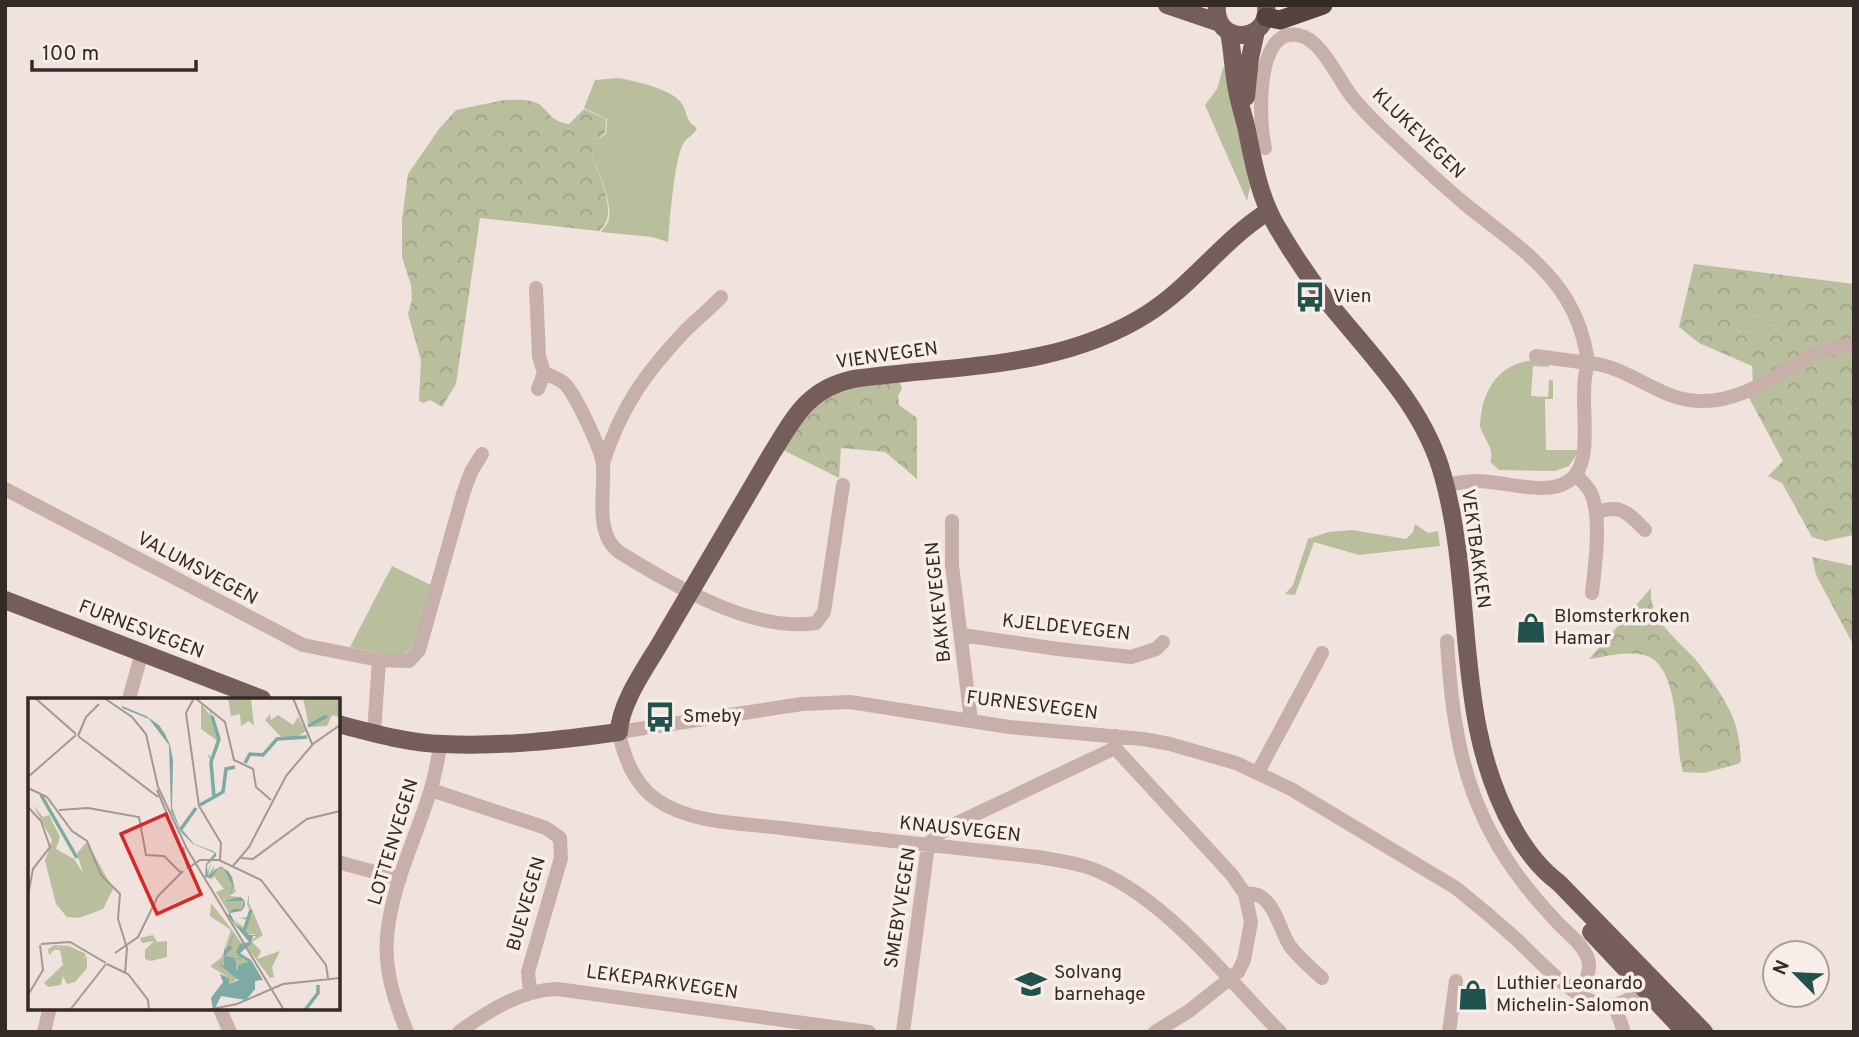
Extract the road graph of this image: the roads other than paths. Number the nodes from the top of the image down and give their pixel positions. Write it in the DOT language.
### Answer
graph roads {
  1 [pos="1167,5"];
  2 [pos="1217,5"];
  3 [pos="1323,5"];
  4 [pos="1263,18"];
  5 [pos="1225,28"];
  6 [pos="1244,117"];
  7 [pos="1265,148"];
  8 [pos="1269,211"];
  9 [pos="536,288"];
  10 [pos="722,297"];
  11 [pos="1854,344"];
  12 [pos="1536,356"];
  13 [pos="1588,363"];
  14 [pos="544,373"];
  15 [pos="538,389"];
  16 [pos="482,454"];
  17 [pos="603,463"];
  18 [pos="1577,475"];
  19 [pos="843,485"];
  20 [pos="1446,485"];
  21 [pos="5,489"];
  22 [pos="1595,513"];
  23 [pos="952,521"];
  24 [pos="1645,530"];
  25 [pos="690,592"];
  26 [pos="1592,593"];
  27 [pos="5,600"];
  28 [pos="962,635"];
  29 [pos="1447,641"];
  30 [pos="1163,642"];
  31 [pos="142,652"];
  32 [pos="1322,653"];
  33 [pos="379,660"];
  34 [pos="130,698"];
  35 [pos="259,698"];
  36 [pos="971,721"];
  37 [pos="340,724"];
  38 [pos="619,732"];
  39 [pos="374,733"];
  40 [pos="1116,742"];
  41 [pos="441,744"];
  42 [pos="1258,772"];
  43 [pos="431,790"];
  44 [pos="928,845"];
  45 [pos="340,863"];
  46 [pos="400,878"];
  47 [pos="1245,894"];
  48 [pos="1322,978"];
  49 [pos="1228,979"];
  50 [pos="1456,981"];
  51 [pos="1649,984"];
  52 [pos="530,992"];
  53 [pos="1579,994"];
  54 [pos="1614,1004"];
  55 [pos="50,1009"];
  56 [pos="220,1009"];
  57 [pos="44,1032"];
  58 [pos="230,1032"];
  59 [pos="407,1032"];
  60 [pos="459,1032"];
  61 [pos="869,1032"];
  62 [pos="903,1032"];
  63 [pos="1155,1032"];
  64 [pos="1280,1032"];
  65 [pos="1449,1032"];
  66 [pos="1622,1032"];
  67 [pos="1685,1032"];
  68 [pos="1704,1032"];
  1 -- 5 [label="main road"];
  2 -- 5 [label="main road, VEKTBAKKEN"];
  3 -- 4 [label="highway"];
  4 -- 5 [label="main road"];
  4 -- 6 [label="main road, VEKTBAKKEN"];
  5 -- 6 [label="main road, VEKTBAKKEN"];
  6 -- 8 [label="main road, VEKTBAKKEN"];
  7 -- 13 [label="street, KLUKEVEGEN"];
  8 -- 20 [label="main road, VEKTBAKKEN"];
  8 -- 25 [label="main road, VIENVEGEN"];
  9 -- 14 [label="street"];
  10 -- 17 [label="street"];
  11 -- 13 [label="street"];
  12 -- 13 [label="street"];
  13 -- 18 [label="street, KLUKEVEGEN"];
  14 -- 15 [label="street"];
  14 -- 17 [label="street"];
  16 -- 33 [label="street, VALUMSVEGEN"];
  17 -- 25 [label="street"];
  18 -- 20 [label="street"];
  18 -- 22 [label="street"];
  19 -- 25 [label="street"];
  20 -- 51 [label="main road, VEKTBAKKEN"];
  21 -- 33 [label="street, VALUMSVEGEN"];
  22 -- 24 [label="street"];
  22 -- 26 [label="street"];
  23 -- 28 [label="street, BAKKEVEGEN"];
  25 -- 38 [label="main road, VIENVEGEN"];
  27 -- 31 [label="main road, FURNESVEGEN"];
  28 -- 30 [label="street, KJELDEVEGEN"];
  28 -- 36 [label="street, BAKKEVEGEN"];
  29 -- 53 [label="street"];
  31 -- 34 [label="street"];
  31 -- 35 [label="main road, FURNESVEGEN"];
  32 -- 42 [label="street"];
  33 -- 39 [label="street"];
  36 -- 38 [label="street, FURNESVEGEN"];
  36 -- 40 [label="street, FURNESVEGEN"];
  37 -- 39 [label="main road, FURNESVEGEN"];
  38 -- 41 [label="main road, FURNESVEGEN"];
  38 -- 44 [label="street, KNAUSVEGEN"];
  39 -- 41 [label="main road, FURNESVEGEN"];
  40 -- 42 [label="street, FURNESVEGEN"];
  40 -- 44 [label="street, SMEBYVEGEN"];
  40 -- 47 [label="street"];
  41 -- 43 [label="street, LOTTENVEGEN"];
  42 -- 53 [label="street, FURNESVEGEN"];
  43 -- 46 [label="street, LOTTENVEGEN"];
  43 -- 52 [label="street, BUEVEGEN"];
  44 -- 49 [label="street, KNAUSVEGEN"];
  44 -- 62 [label="street, SMEBYVEGEN"];
  45 -- 46 [label="street"];
  46 -- 59 [label="street, LOTTENVEGEN"];
  47 -- 48 [label="street"];
  47 -- 49 [label="street"];
  49 -- 63 [label="street"];
  49 -- 64 [label="street, KNAUSVEGEN"];
  50 -- 65 [label="street"];
  51 -- 54 [label="street"];
  51 -- 67 [label="main road"];
  51 -- 68 [label="main road"];
  52 -- 60 [label="street, LEKEPARKVEGEN"];
  52 -- 61 [label="street, LEKEPARKVEGEN"];
  53 -- 54 [label="street, FURNESVEGEN"];
  54 -- 66 [label="street"];
  55 -- 57 [label="street"];
  56 -- 58 [label="street"];
}
